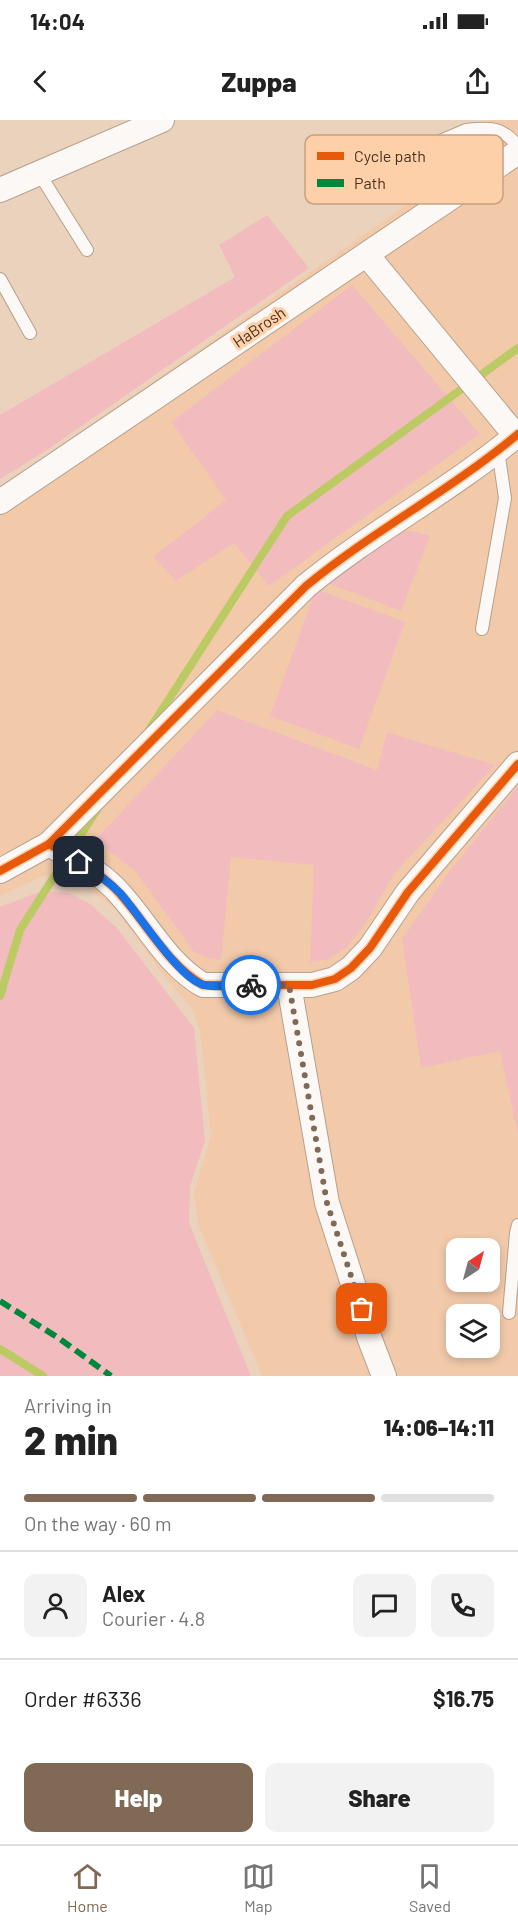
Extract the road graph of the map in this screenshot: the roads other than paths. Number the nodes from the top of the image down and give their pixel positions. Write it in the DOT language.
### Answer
graph roads {
  1 [pos="162,120"];
  2 [pos="454,135"];
  3 [pos="518,147"];
  4 [pos="518,152"];
  5 [pos="503,162"];
  6 [pos="39,173"];
  7 [pos="0,190"];
  8 [pos="442,204"];
  9 [pos="87,249"];
  10 [pos="367,255"];
  11 [pos="0,279"];
  12 [pos="30,333"];
  13 [pos="511,440"];
  14 [pos="0,502"];
  15 [pos="482,629"];
  16 [pos="518,764"];
  17 [pos="49,844"];
  18 [pos="0,871"];
  19 [pos="289,985"];
  20 [pos="518,1225"];
  21 [pos="509,1313"];
  22 [pos="384,1376"];
  1 -- 6 [label="street"];
  2 -- 3 [label="lane"];
  4 -- 5 [label="street, HaBrosh"];
  6 -- 7 [label="street"];
  6 -- 9 [label="lane"];
  8 -- 10 [label="street, HaBrosh"];
  10 -- 13 [label="street"];
  10 -- 14 [label="street, HaBrosh"];
  11 -- 12 [label="lane"];
  13 -- 15 [label="lane"];
  13 -- 17 [label="street"];
  16 -- 19 [label="street"];
  17 -- 18 [label="street"];
  17 -- 19 [label="street"];
  19 -- 22 [label="street"];
  20 -- 21 [label="lane"];
}
